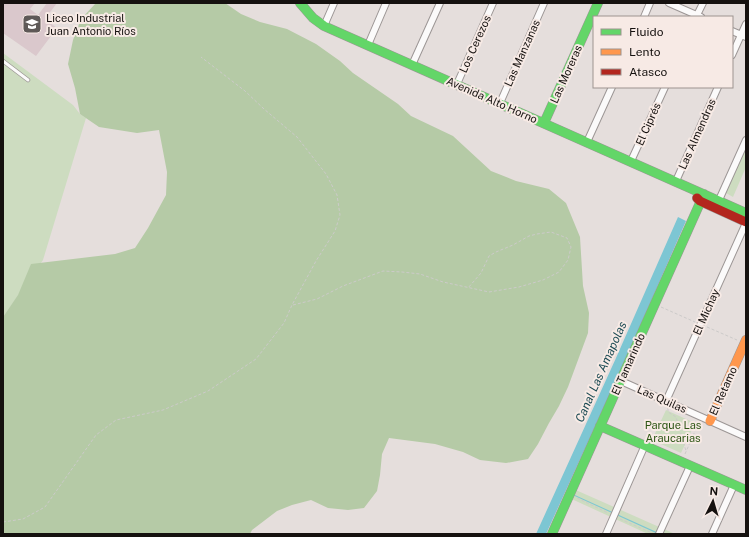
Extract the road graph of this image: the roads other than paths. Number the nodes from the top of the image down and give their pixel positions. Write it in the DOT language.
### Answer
graph roads {
  1 [pos="300,3"];
  2 [pos="334,3"];
  3 [pos="386,3"];
  4 [pos="440,3"];
  5 [pos="493,3"];
  6 [pos="544,3"];
  7 [pos="598,3"];
  8 [pos="650,3"];
  9 [pos="669,3"];
  10 [pos="703,3"];
  11 [pos="644,16"];
  12 [pos="698,16"];
  13 [pos="746,24"];
  14 [pos="324,26"];
  15 [pos="733,31"];
  16 [pos="744,36"];
  17 [pos="368,45"];
  18 [pos="733,53"];
  19 [pos="3,61"];
  20 [pos="412,65"];
  21 [pos="28,80"];
  22 [pos="457,84"];
  23 [pos="612,88"];
  24 [pos="665,88"];
  25 [pos="718,88"];
  26 [pos="500,103"];
  27 [pos="544,123"];
  28 [pos="746,140"];
  29 [pos="587,142"];
  30 [pos="631,161"];
  31 [pos="676,181"];
  32 [pos="702,197"];
  33 [pos="719,200"];
  34 [pos="746,213"];
  35 [pos="746,222"];
  36 [pos="746,340"];
  37 [pos="621,380"];
  38 [pos="668,402"];
  39 [pos="706,419"];
  40 [pos="600,426"];
  41 [pos="746,437"];
  42 [pos="645,446"];
  43 [pos="686,464"];
  44 [pos="734,485"];
  45 [pos="746,490"];
  46 [pos="552,534"];
  47 [pos="606,534"];
  48 [pos="659,534"];
  49 [pos="712,534"];
  1 -- 14 [label="street, Avenida Alto Horno"];
  2 -- 14 [label="street"];
  3 -- 17 [label="street"];
  4 -- 20 [label="street"];
  5 -- 22 [label="street, Los Cerezos"];
  6 -- 26 [label="street, Las Manzanas"];
  7 -- 27 [label="street, Las Moreras"];
  8 -- 11 [label="street"];
  9 -- 12 [label="street"];
  10 -- 12 [label="street"];
  13 -- 16 [label="street"];
  14 -- 17 [label="street, Avenida Alto Horno"];
  15 -- 16 [label="street"];
  16 -- 18 [label="street"];
  17 -- 20 [label="street, Avenida Alto Horno"];
  19 -- 21 [label="lane"];
  20 -- 22 [label="street, Avenida Alto Horno"];
  22 -- 26 [label="street, Avenida Alto Horno"];
  23 -- 29 [label="street"];
  24 -- 30 [label="street, El Ciprés"];
  25 -- 31 [label="street, Las Almendras"];
  26 -- 27 [label="street, Avenida Alto Horno"];
  27 -- 29 [label="street, Avenida Alto Horno"];
  28 -- 33 [label="street"];
  29 -- 30 [label="street, Avenida Alto Horno"];
  30 -- 31 [label="street, Avenida Alto Horno"];
  31 -- 32 [label="street, Avenida Alto Horno"];
  32 -- 33 [label="street, Avenida Alto Horno"];
  32 -- 35 [label="street, Avenida Alto Horno"];
  32 -- 37 [label="street, El Tamarindo"];
  33 -- 34 [label="street, Avenida Alto Horno"];
  35 -- 38 [label="street, El Michay"];
  36 -- 39 [label="street, El Retamo"];
  37 -- 38 [label="street, Las Quilas"];
  37 -- 40 [label="street, El Tamarindo"];
  38 -- 39 [label="street, Las Quilas"];
  39 -- 41 [label="street, Las Quilas"];
  40 -- 42 [label="street"];
  40 -- 46 [label="street, El Tamarindo"];
  42 -- 43 [label="street"];
  42 -- 47 [label="street"];
  43 -- 44 [label="street"];
  43 -- 48 [label="street"];
  44 -- 45 [label="street"];
  44 -- 49 [label="street"];
}
